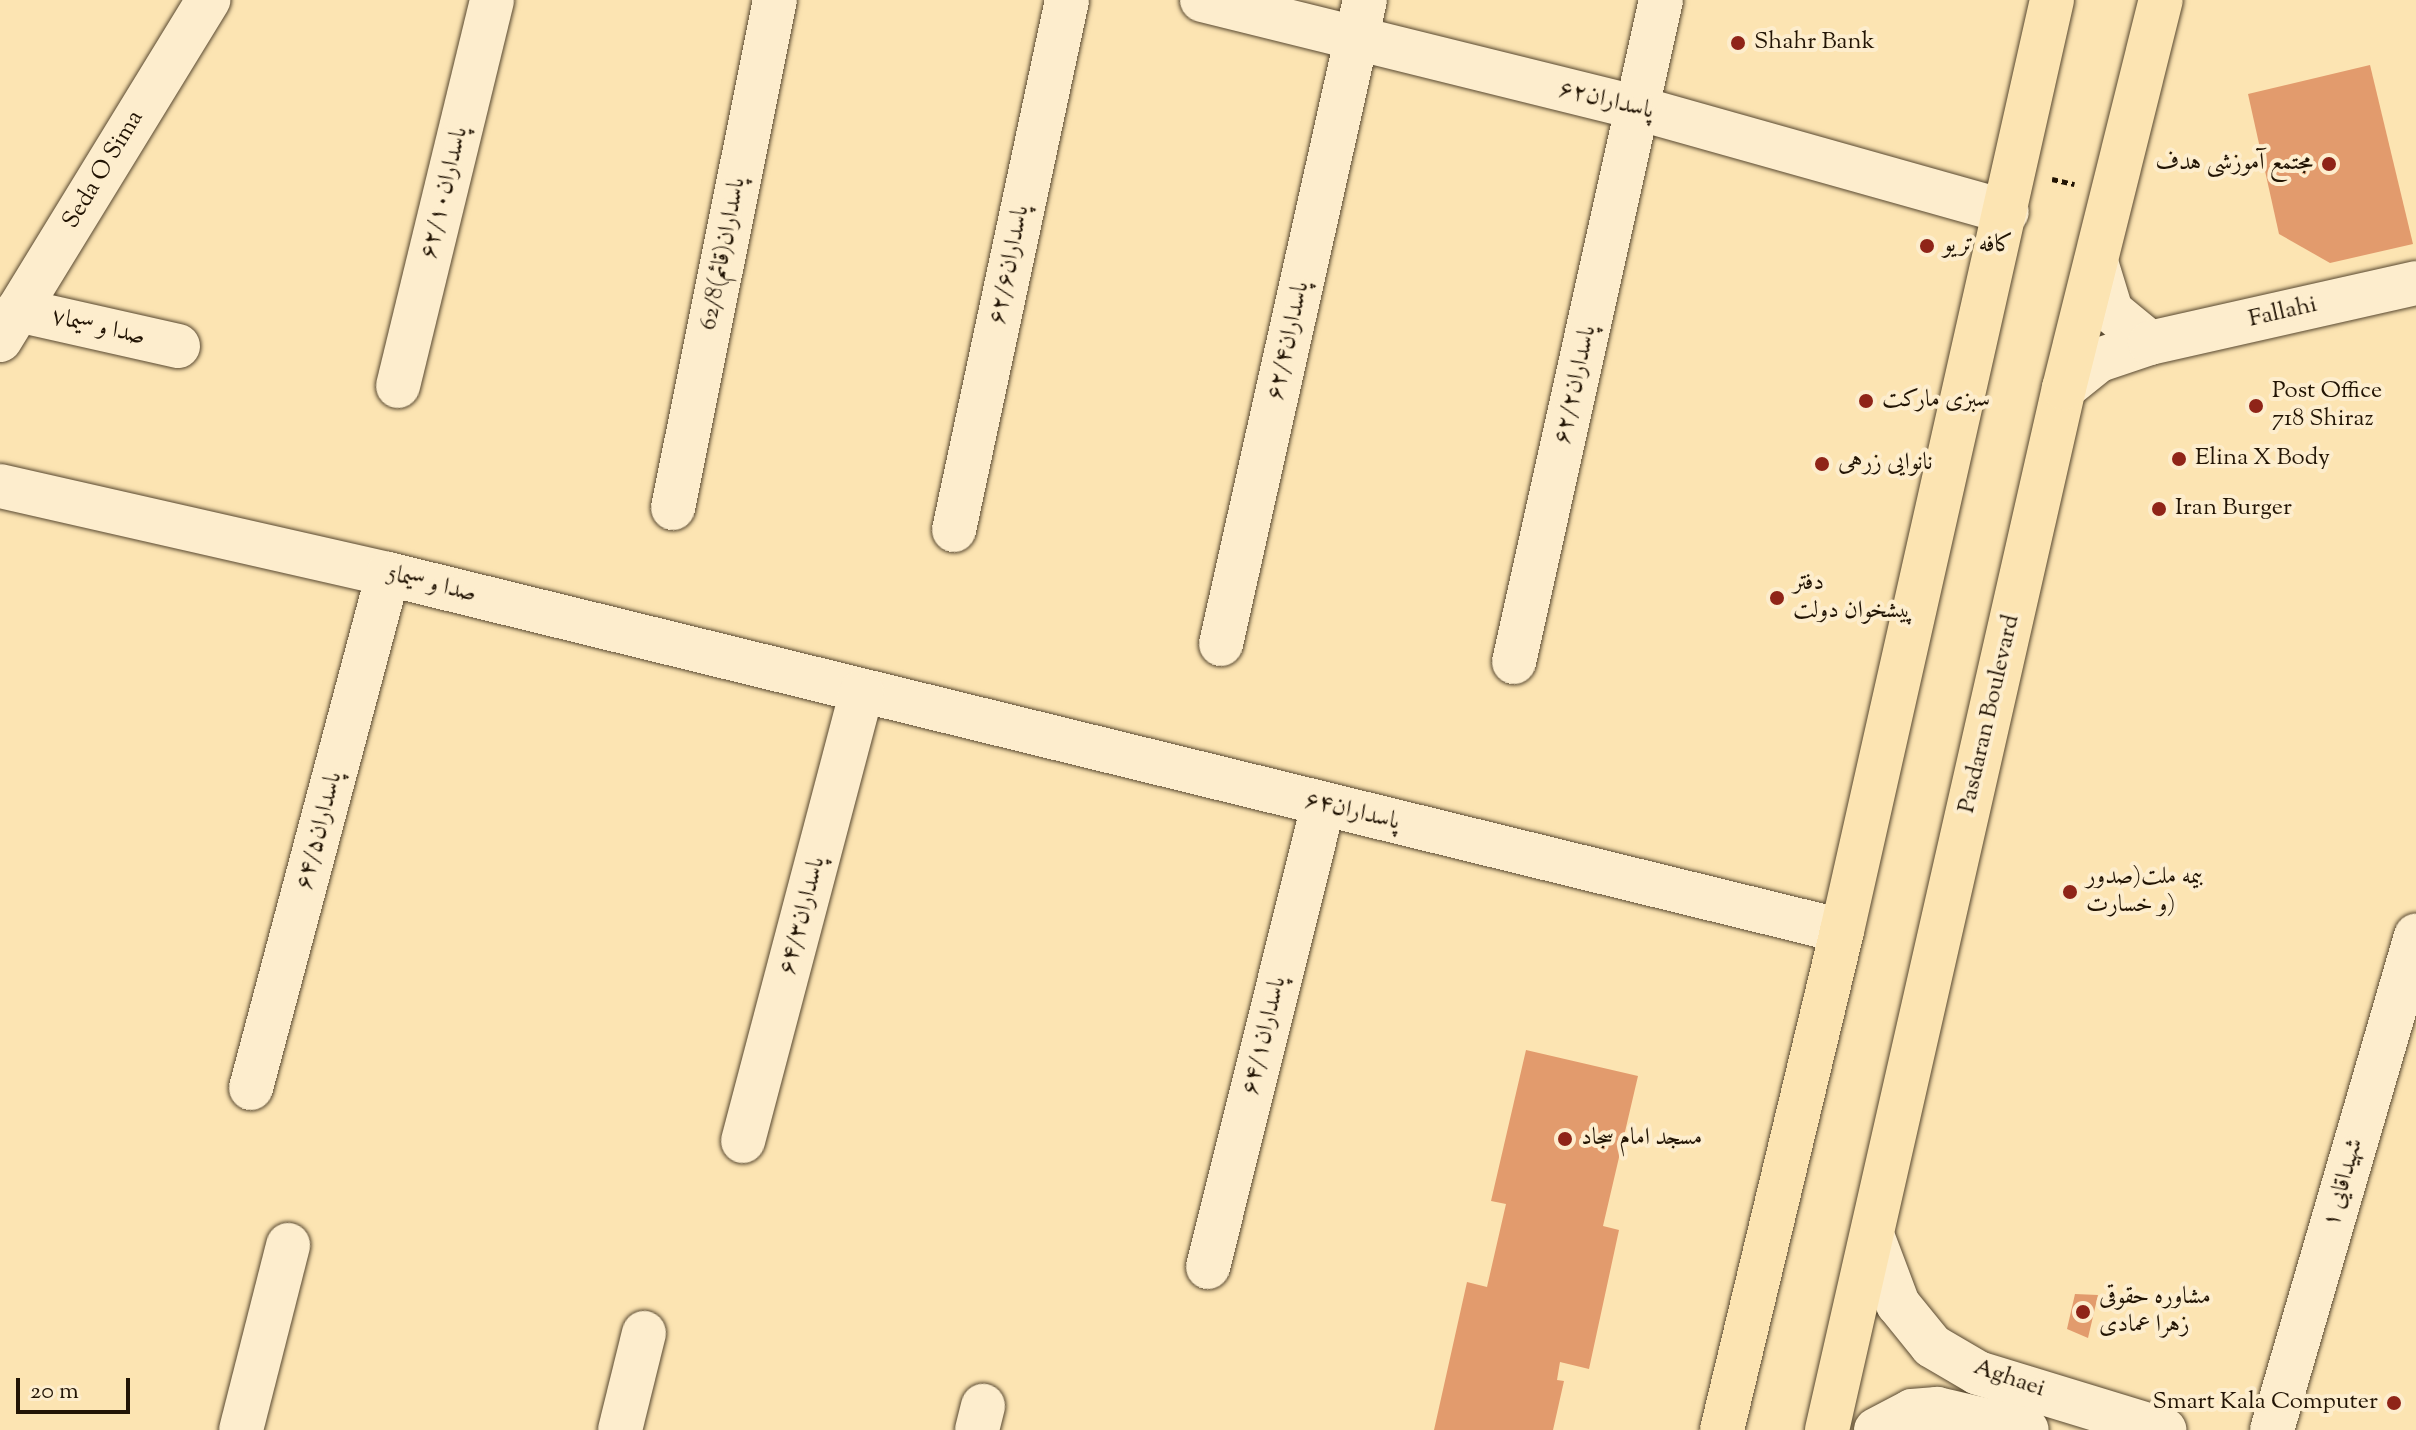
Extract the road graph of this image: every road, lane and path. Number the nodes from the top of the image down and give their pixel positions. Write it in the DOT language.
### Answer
graph roads {
  1 [pos="492,0"];
  2 [pos="775,0"];
  3 [pos="1067,0"];
  4 [pos="1202,0"];
  5 [pos="1661,0"];
  6 [pos="2052,0"];
  7 [pos="2161,0"];
  8 [pos="198,1"];
  9 [pos="1360,19"];
  10 [pos="1637,108"];
  11 [pos="2017,170"];
  12 [pos="2114,193"];
  13 [pos="2007,212"];
  14 [pos="2096,262"];
  15 [pos="2411,290"];
  16 [pos="9,325"];
  17 [pos="2150,343"];
  18 [pos="178,346"];
  19 [pos="398,386"];
  20 [pos="2064,388"];
  21 [pos="0,486"];
  22 [pos="673,508"];
  23 [pos="954,530"];
  24 [pos="388,574"];
  25 [pos="1221,644"];
  26 [pos="1514,662"];
  27 [pos="862,691"];
  28 [pos="1323,805"];
  29 [pos="1842,931"];
  30 [pos="2416,936"];
  31 [pos="251,1088"];
  32 [pos="743,1141"];
  33 [pos="1872,1235"];
  34 [pos="288,1245"];
  35 [pos="1208,1267"];
  36 [pos="644,1333"];
  37 [pos="1954,1358"];
  38 [pos="1937,1409"];
  39 [pos="241,1430"];
  40 [pos="620,1430"];
  41 [pos="1722,1430"];
  42 [pos="1827,1430"];
  43 [pos="1876,1430"];
  44 [pos="2027,1430"];
  45 [pos="2165,1430"];
  46 [pos="2272,1430"];
  1 -- 19 [label="street, پاسداران۶۲/۱۰"];
  2 -- 22 [label="street, 62/8پاسداران(قائم)"];
  3 -- 23 [label="street, پاسداران۶۲/۶"];
  4 -- 9 [label="street, پاسداران۶۲"];
  5 -- 10 [label="street, پاسداران۶۲/۲"];
  6 -- 11 [label="main road"];
  7 -- 12 [label="main road, Pasdaran Boulevard"];
  8 -- 16 [label="street, Seda O Sima"];
  9 -- 10 [label="street, پاسداران۶۲"];
  9 -- 25 [label="street, پاسداران۶۲/۴"];
  10 -- 13 [label="street, پاسداران۶۲"];
  10 -- 26 [label="street, پاسداران۶۲/۲"];
  11 -- 12 [label="path"];
  11 -- 13 [label="main road"];
  12 -- 14 [label="main road, Pasdaran Boulevard"];
  13 -- 29 [label="main road"];
  14 -- 17 [label="street"];
  14 -- 20 [label="main road, Pasdaran Boulevard"];
  15 -- 17 [label="street, Fallahi"];
  16 -- 18 [label="street, صدا و سیما۷"];
  17 -- 20 [label="street, Fallahi"];
  20 -- 33 [label="main road, Pasdaran Boulevard"];
  21 -- 24 [label="street, 5صدا و سیما"];
  24 -- 27 [label="street, 5صدا و سیما"];
  24 -- 31 [label="street, پاسداران۶۴/۵"];
  27 -- 28 [label="street, پاسداران۶۴"];
  27 -- 32 [label="street, پاسداران۶۴/۳"];
  28 -- 29 [label="street, پاسداران۶۴"];
  28 -- 35 [label="street, پاسداران۶۴/۱"];
  29 -- 41 [label="main road"];
  30 -- 46 [label="street, ۱ شهیداقایی"];
  33 -- 37 [label="street, Aghaei"];
  33 -- 42 [label="main road, Pasdaran Boulevard"];
  34 -- 39 [label="street"];
  36 -- 40 [label="street"];
  37 -- 38 [label="street"];
  37 -- 45 [label="street, Aghaei"];
  38 -- 43 [label="street, Aghaei"];
  38 -- 44 [label="street, Aghaei"];
}
